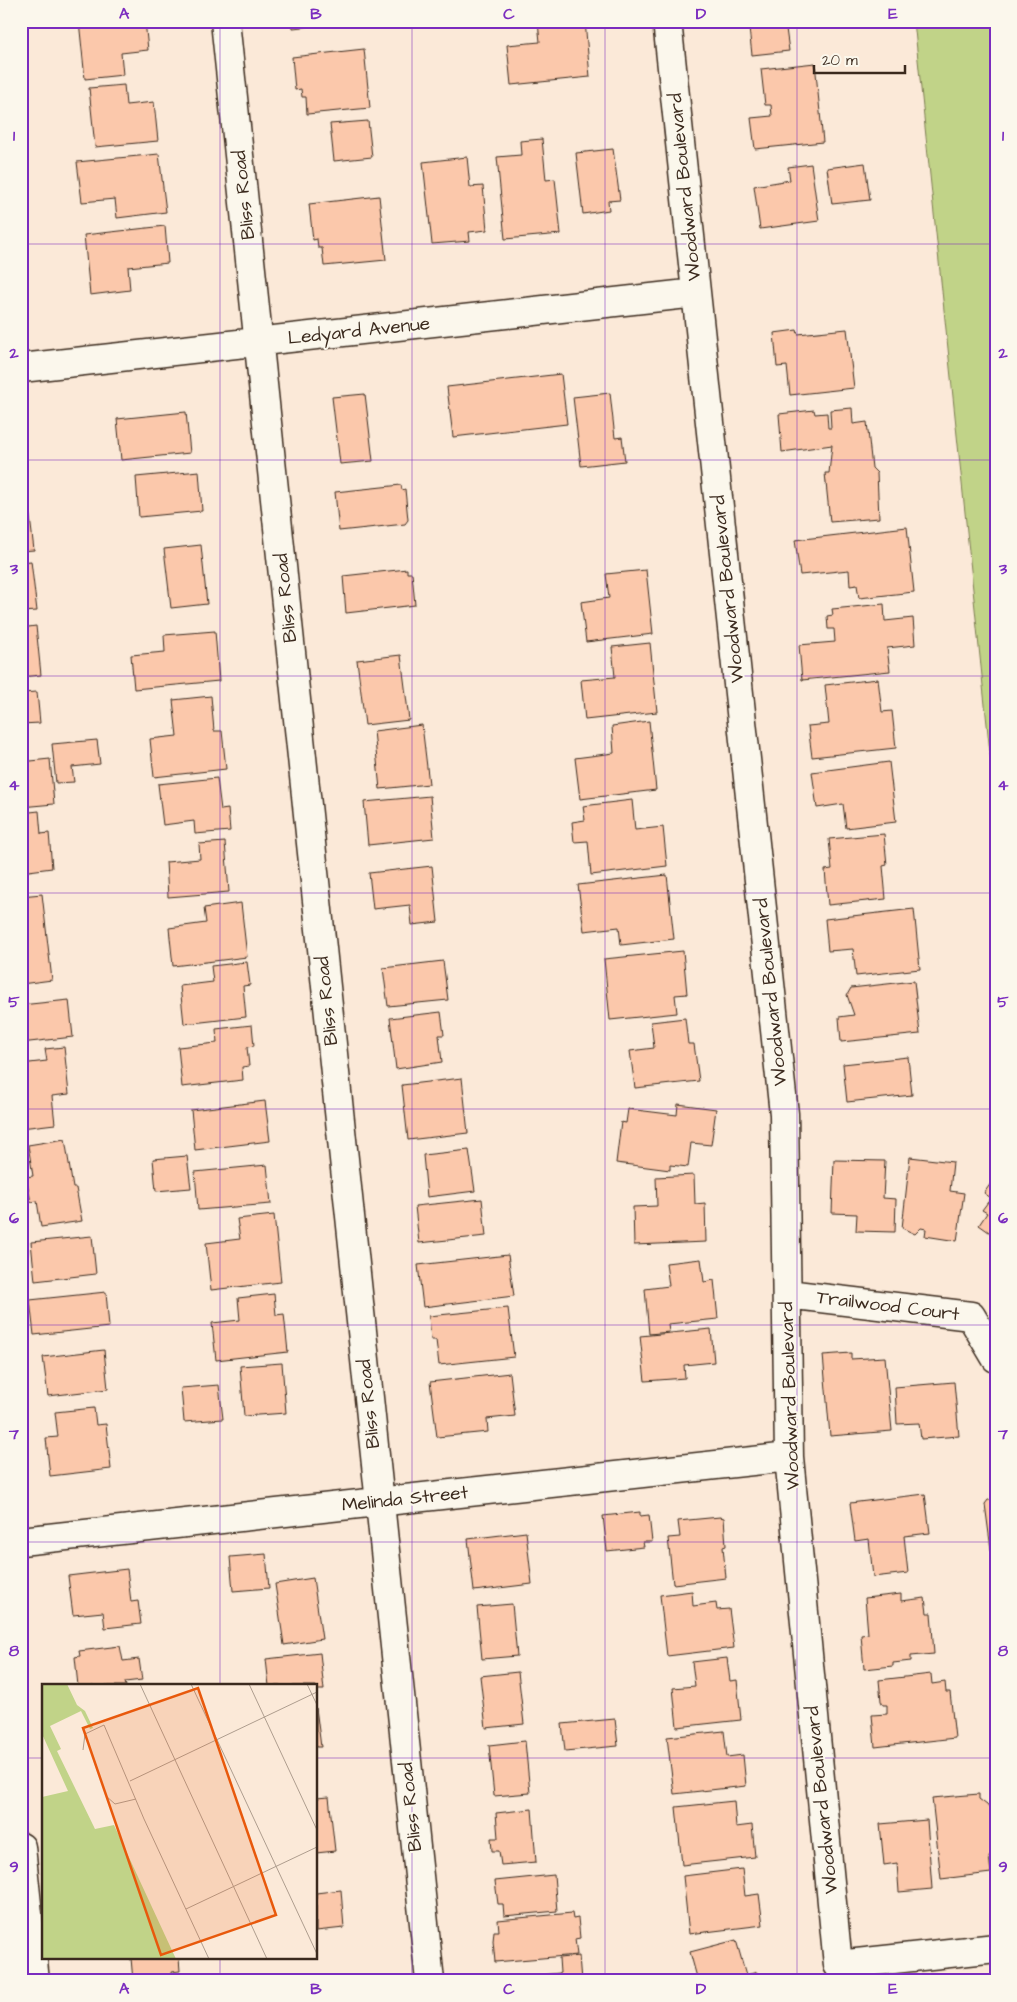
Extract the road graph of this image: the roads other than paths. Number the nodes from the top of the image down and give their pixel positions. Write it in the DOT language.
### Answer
graph roads {
  1 [pos="226,21"];
  2 [pos="668,21"];
  3 [pos="696,293"];
  4 [pos="259,342"];
  5 [pos="21,368"];
  6 [pos="787,1294"];
  7 [pos="996,1358"];
  8 [pos="789,1457"];
  9 [pos="380,1502"];
  10 [pos="21,1541"];
  11 [pos="21,1847"];
  12 [pos="996,1948"];
  13 [pos="35,1981"];
  14 [pos="430,1981"];
  1 -- 4 [label="street, Bliss Road"];
  2 -- 3 [label="street, Woodward Boulevard"];
  3 -- 4 [label="street, Ledyard Avenue"];
  3 -- 6 [label="street, Woodward Boulevard"];
  4 -- 5 [label="street, Ledyard Avenue"];
  4 -- 9 [label="street, Bliss Road"];
  6 -- 7 [label="street, Trailwood Court"];
  6 -- 8 [label="street, Woodward Boulevard"];
  8 -- 9 [label="street, Melinda Street"];
  8 -- 12 [label="street, Woodward Boulevard"];
  9 -- 10 [label="street, Melinda Street"];
  9 -- 14 [label="street, Bliss Road"];
  11 -- 13 [label="street"];
}
